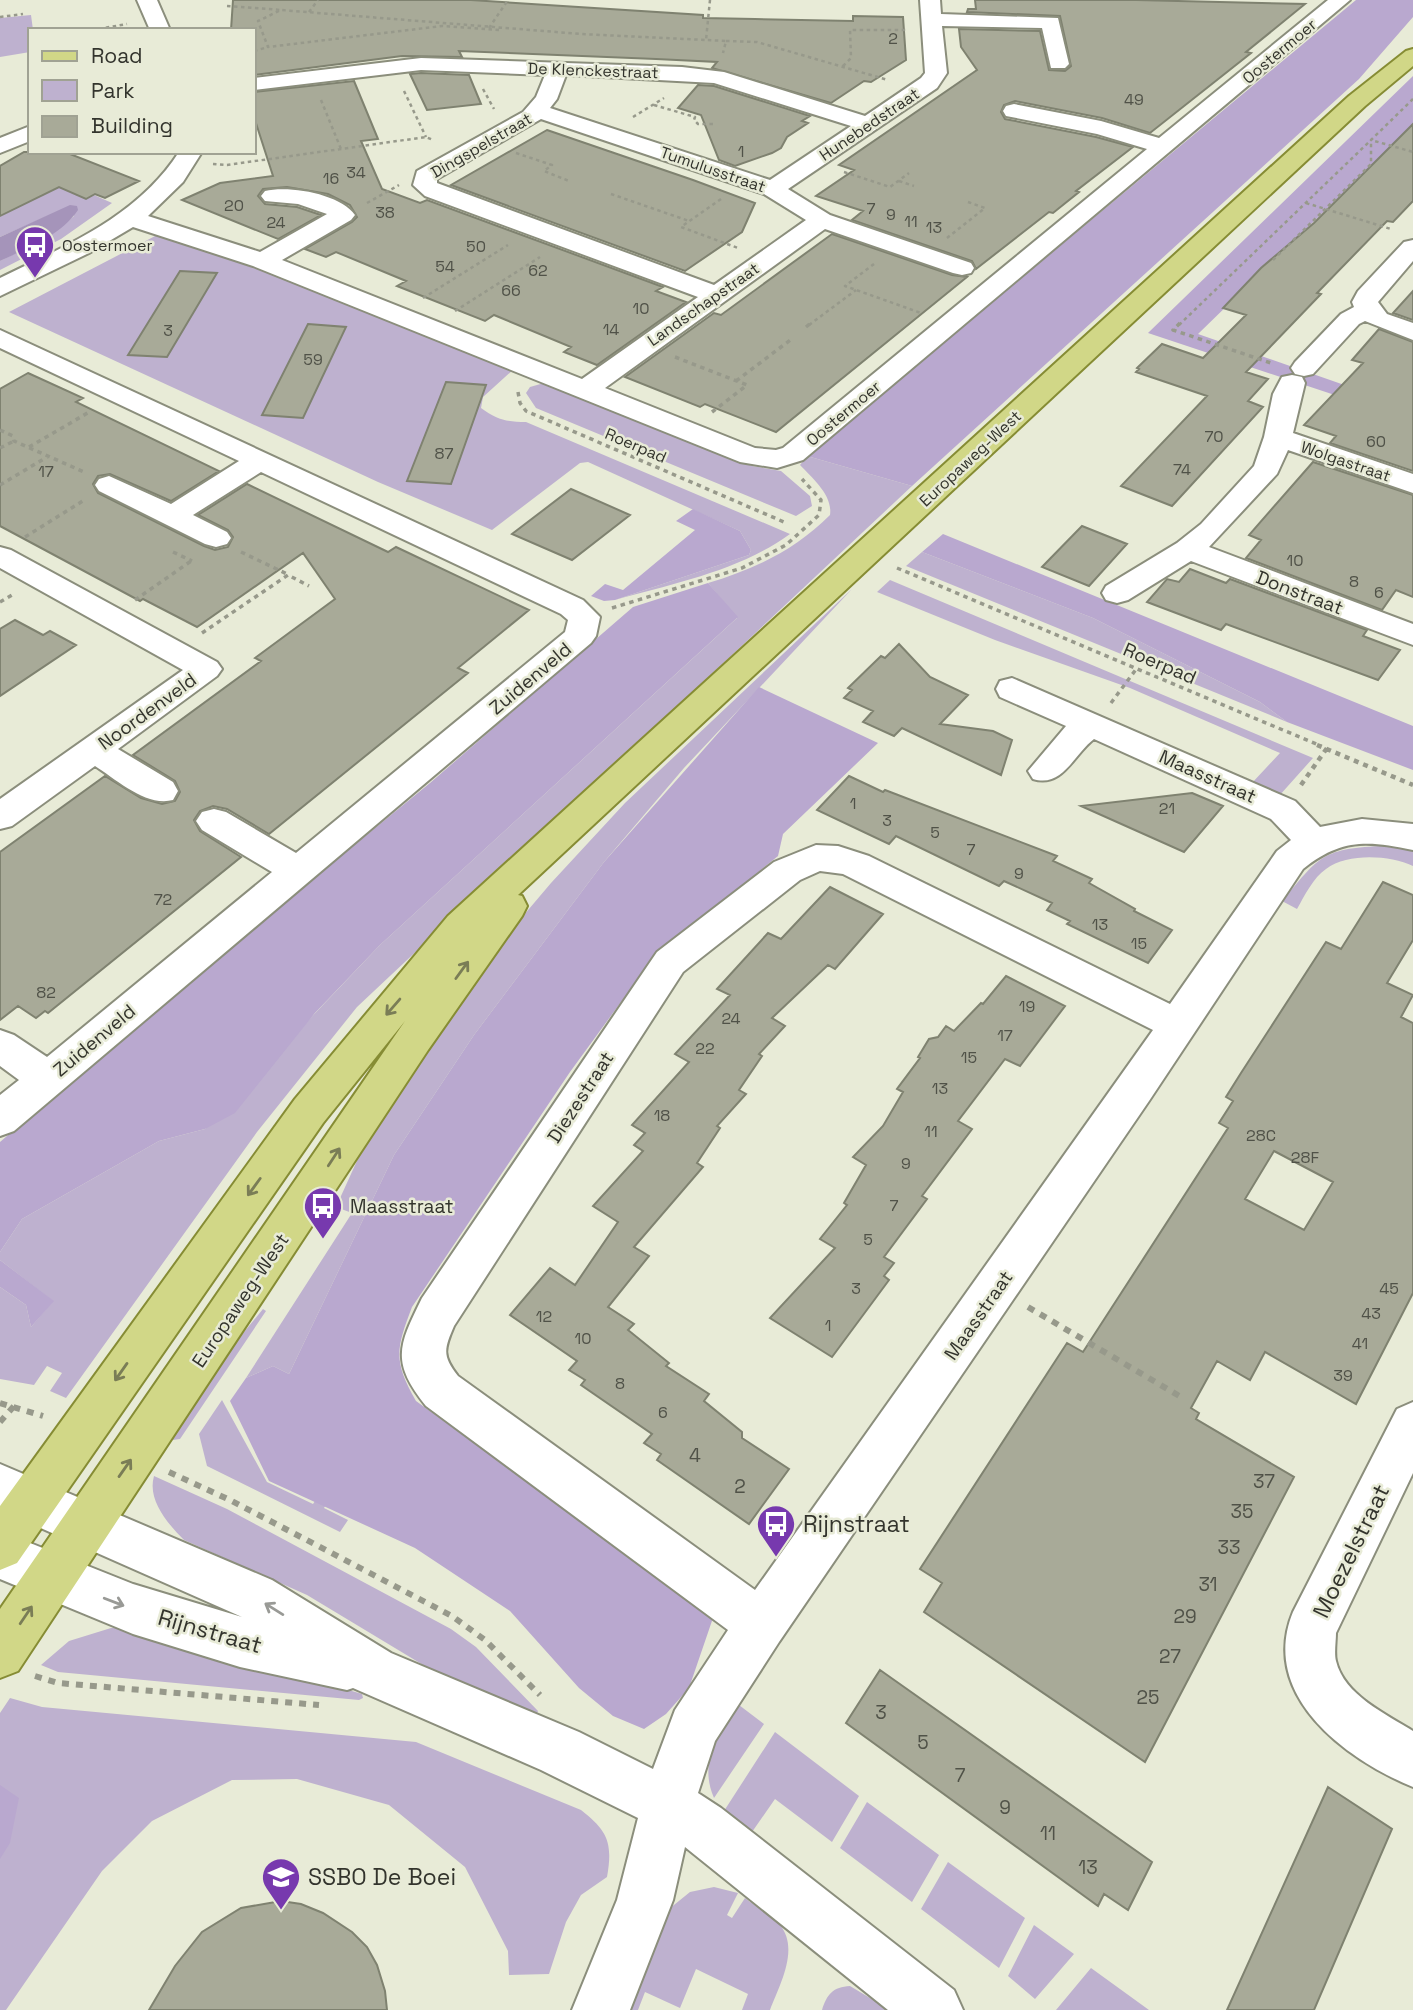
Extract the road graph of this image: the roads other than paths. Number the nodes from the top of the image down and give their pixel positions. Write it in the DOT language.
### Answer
graph roads {
  1 [pos="147,0"];
  2 [pos="1338,0"];
  3 [pos="932,17"];
  4 [pos="158,25"];
  5 [pos="1413,33"];
  6 [pos="1413,55"];
  7 [pos="1058,64"];
  8 [pos="558,68"];
  9 [pos="256,84"];
  10 [pos="1357,102"];
  11 [pos="538,111"];
  12 [pos="1014,111"];
  13 [pos="869,124"];
  14 [pos="28,133"];
  15 [pos="0,146"];
  16 [pos="1164,147"];
  17 [pos="198,158"];
  18 [pos="772,189"];
  19 [pos="273,196"];
  20 [pos="130,218"];
  21 [pos="822,220"];
  22 [pos="1407,239"];
  23 [pos="262,261"];
  24 [pos="962,268"];
  25 [pos="0,288"];
  26 [pos="717,295"];
  27 [pos="1368,310"];
  28 [pos="1413,332"];
  29 [pos="0,338"];
  30 [pos="586,389"];
  31 [pos="1278,437"];
  32 [pos="260,460"];
  33 [pos="1413,484"];
  34 [pos="109,485"];
  35 [pos="172,516"];
  36 [pos="218,540"];
  37 [pos="11,547"];
  38 [pos="1188,549"];
  39 [pos="1117,593"];
  40 [pos="1413,635"];
  41 [pos="1012,689"];
  42 [pos="1092,724"];
  43 [pos="93,750"];
  44 [pos="1045,771"];
  45 [pos="161,791"];
  46 [pos="583,815"];
  47 [pos="0,817"];
  48 [pos="214,821"];
  49 [pos="1413,837"];
  50 [pos="1314,842"];
  51 [pos="299,871"];
  52 [pos="1177,1025"];
  53 [pos="6,1042"];
  54 [pos="48,1078"];
  55 [pos="0,1119"];
  56 [pos="1413,1424"];
  57 [pos="16,1494"];
  58 [pos="86,1525"];
  59 [pos="0,1546"];
  60 [pos="0,1555"];
  61 [pos="51,1577"];
  62 [pos="761,1624"];
  63 [pos="14,1664"];
  64 [pos="373,1671"];
  65 [pos="1413,1761"];
  66 [pos="668,1805"];
  67 [pos="601,2010"];
  68 [pos="934,2010"];
  1 -- 4 [label="street"];
  2 -- 16 [label="street, Oostermoer"];
  3 -- 7 [label="street"];
  3 -- 13 [label="street, Hunebedstraat"];
  5 -- 10 [label="main road, Europaweg-West"];
  6 -- 10 [label="main road, Europaweg-West"];
  8 -- 9 [label="street, De Klenckestraat"];
  8 -- 11 [label="street, Dingspelstraat"];
  8 -- 13 [label="street, De Klenckestraat"];
  10 -- 46 [label="main road, Europaweg-West"];
  11 -- 18 [label="street, Tumulusstraat"];
  11 -- 26 [label="street, Dingspelstraat"];
  12 -- 16 [label="street"];
  13 -- 18 [label="street, Hunebedstraat"];
  14 -- 15 [label="street"];
  16 -- 30 [label="street, Oostermoer"];
  17 -- 20 [label="street"];
  18 -- 21 [label="street, Tumulusstraat"];
  19 -- 23 [label="street"];
  20 -- 23 [label="street"];
  20 -- 25 [label="street"];
  21 -- 24 [label="street, Tumulusstraat"];
  21 -- 26 [label="street, Landschapstraat"];
  22 -- 27 [label="street"];
  23 -- 30 [label="street"];
  26 -- 30 [label="street, Landschapstraat"];
  27 -- 28 [label="street"];
  27 -- 31 [label="street, Wolgastraat"];
  29 -- 32 [label="street"];
  31 -- 33 [label="street, Wolgastraat"];
  31 -- 38 [label="street, Wolgastraat"];
  32 -- 35 [label="street"];
  32 -- 51 [label="street, Zuidenveld"];
  34 -- 35 [label="street"];
  35 -- 36 [label="street"];
  37 -- 43 [label="street, Noordenveld"];
  38 -- 39 [label="street, Wolgastraat"];
  38 -- 40 [label="street, Donstraat"];
  41 -- 42 [label="street, Maasstraat"];
  42 -- 44 [label="street"];
  42 -- 50 [label="street, Maasstraat"];
  43 -- 45 [label="street"];
  43 -- 47 [label="street, Noordenveld"];
  46 -- 57 [label="main road, Europaweg-West, one-way"];
  58 -- 46 [label="main road, Europaweg-West, one-way"];
  48 -- 51 [label="street"];
  49 -- 50 [label="street, Maasstraat"];
  50 -- 52 [label="street, Maasstraat"];
  51 -- 54 [label="street, Zuidenveld"];
  52 -- 62 [label="street, Maasstraat"];
  52 -- 62 [label="street, Diezestraat"];
  53 -- 54 [label="street"];
  54 -- 55 [label="street, Zuidenveld"];
  56 -- 65 [label="street, Moezelstraat"];
  57 -- 58 [label="street, Rijnstraat"];
  57 -- 59 [label="main road, Europaweg-West"];
  58 -- 61 [label="main road, Europaweg-West"];
  64 -- 58 [label="street, Rijnstraat, one-way"];
  60 -- 61 [label="street, Rijnstraat"];
  63 -- 61 [label="main road, Europaweg-West, one-way"];
  61 -- 64 [label="street, Rijnstraat, one-way"];
  62 -- 66 [label="street, Maasstraat"];
  64 -- 66 [label="street, Rijnstraat"];
  66 -- 67 [label="street, Maasstraat"];
  66 -- 68 [label="street, Rijnstraat"];
}
